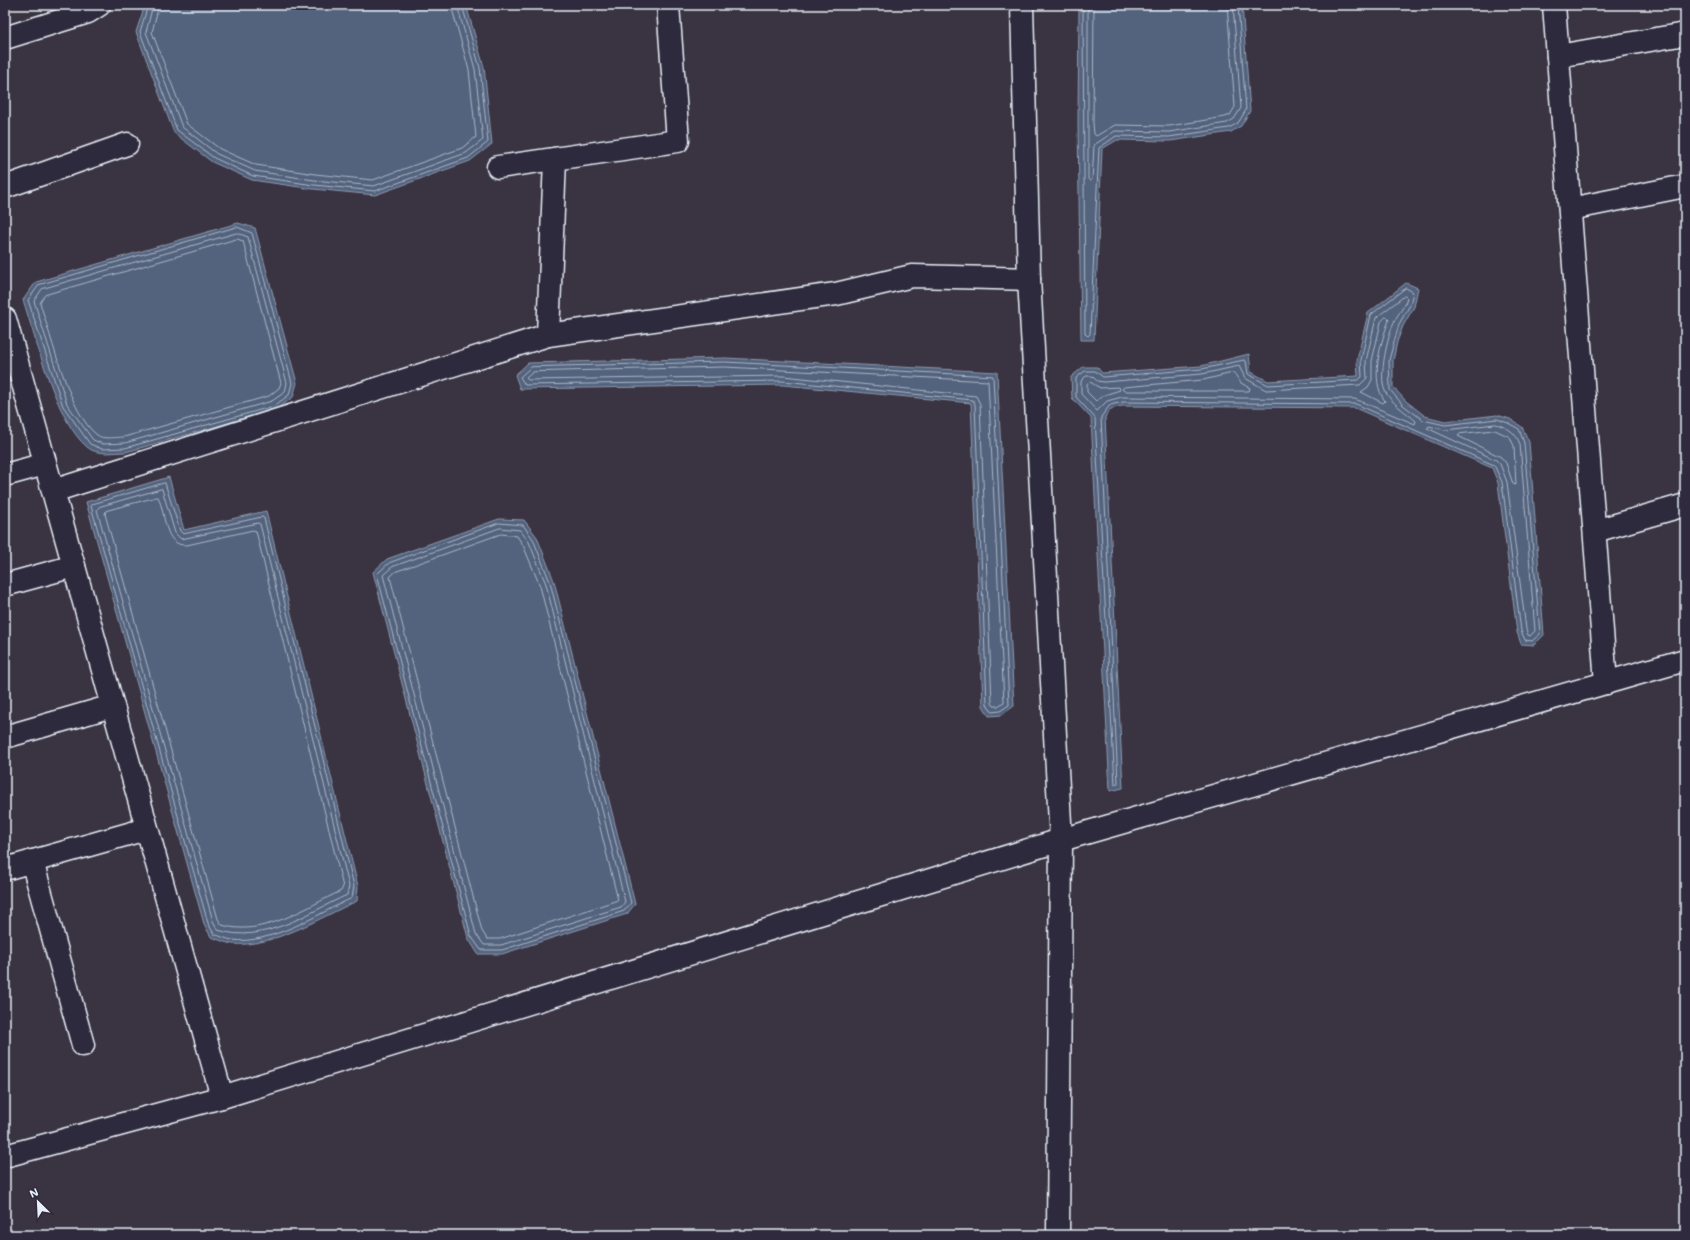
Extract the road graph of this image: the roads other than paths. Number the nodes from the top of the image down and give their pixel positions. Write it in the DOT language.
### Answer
graph roads {
  1 [pos="99,5"];
  2 [pos="668,5"];
  3 [pos="1022,5"];
  4 [pos="1554,5"];
  5 [pos="1685,34"];
  6 [pos="5,38"];
  7 [pos="1558,56"];
  8 [pos="127,144"];
  9 [pos="556,159"];
  10 [pos="498,167"];
  11 [pos="1685,186"];
  12 [pos="5,187"];
  13 [pos="1570,209"];
  14 [pos="1029,279"];
  15 [pos="5,319"];
  16 [pos="548,335"];
  17 [pos="45,464"];
  18 [pos="5,475"];
  19 [pos="53,491"];
  20 [pos="1685,505"];
  21 [pos="1594,531"];
  22 [pos="74,566"];
  23 [pos="5,585"];
  24 [pos="1685,660"];
  25 [pos="1606,684"];
  26 [pos="112,706"];
  27 [pos="5,737"];
  28 [pos="146,829"];
  29 [pos="1061,840"];
  30 [pos="32,861"];
  31 [pos="5,868"];
  32 [pos="83,1045"];
  33 [pos="222,1096"];
  34 [pos="5,1156"];
  35 [pos="1058,1235"];
  1 -- 6 [label="street"];
  2 -- 9 [label="street"];
  3 -- 14 [label="street"];
  4 -- 7 [label="street"];
  5 -- 7 [label="street"];
  7 -- 13 [label="street"];
  8 -- 12 [label="street"];
  9 -- 10 [label="street"];
  9 -- 16 [label="street"];
  11 -- 13 [label="street"];
  13 -- 21 [label="street"];
  14 -- 16 [label="street"];
  14 -- 29 [label="street"];
  15 -- 17 [label="street"];
  16 -- 19 [label="street"];
  17 -- 18 [label="street"];
  17 -- 19 [label="street"];
  19 -- 22 [label="street"];
  20 -- 21 [label="street"];
  21 -- 25 [label="street"];
  22 -- 23 [label="street"];
  22 -- 26 [label="street"];
  24 -- 25 [label="street"];
  25 -- 29 [label="street"];
  26 -- 27 [label="street"];
  26 -- 28 [label="street"];
  28 -- 30 [label="street"];
  28 -- 33 [label="street"];
  29 -- 33 [label="street"];
  29 -- 35 [label="street"];
  30 -- 31 [label="street"];
  30 -- 32 [label="street"];
  33 -- 34 [label="street"];
}
